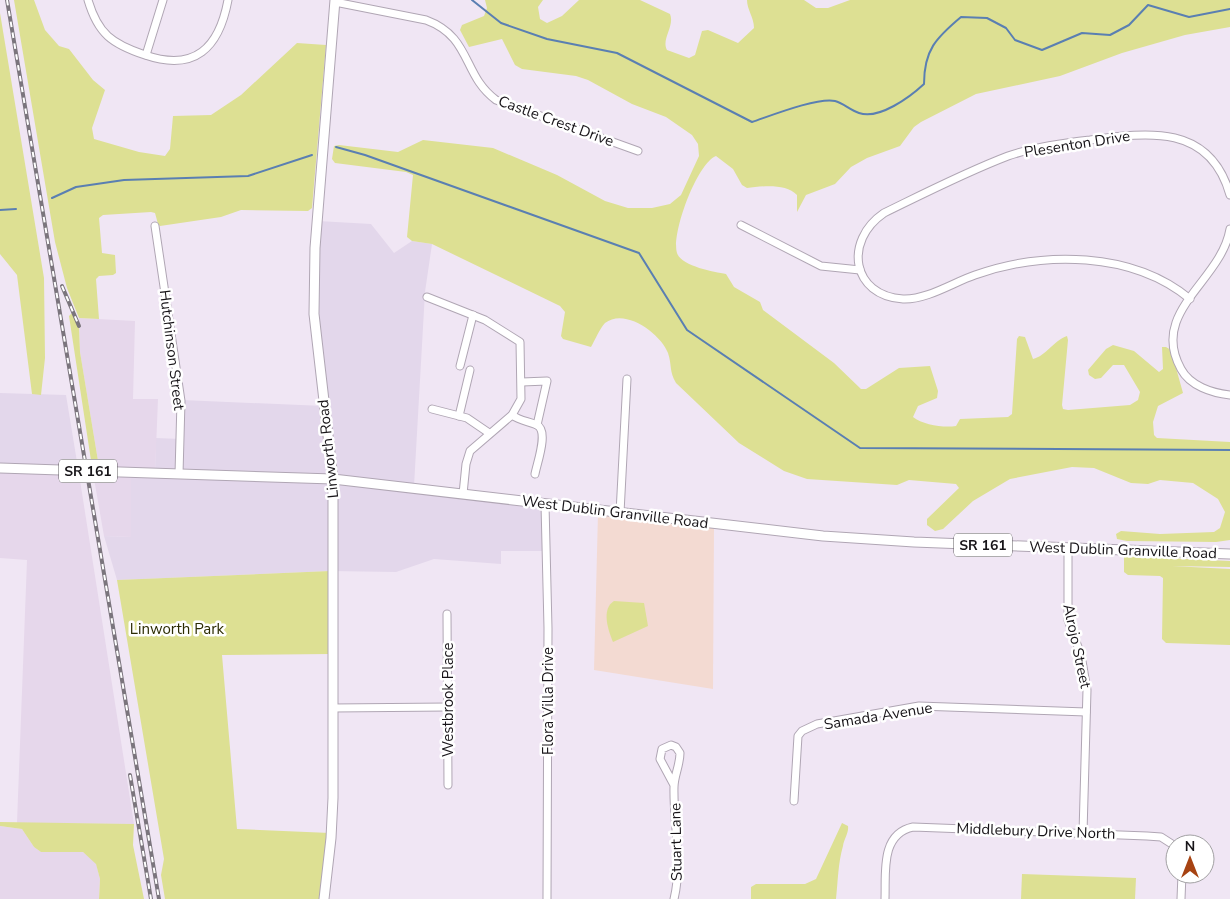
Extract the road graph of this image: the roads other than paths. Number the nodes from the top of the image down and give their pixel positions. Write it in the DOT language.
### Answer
graph roads {
  1 [pos="88,0"];
  2 [pos="163,0"];
  3 [pos="228,0"];
  4 [pos="335,1"];
  5 [pos="146,55"];
  6 [pos="638,151"];
  7 [pos="1230,195"];
  8 [pos="741,225"];
  9 [pos="155,226"];
  10 [pos="1230,229"];
  11 [pos="860,270"];
  12 [pos="427,297"];
  13 [pos="1190,299"];
  14 [pos="473,315"];
  15 [pos="460,366"];
  16 [pos="470,370"];
  17 [pos="628,379"];
  18 [pos="522,382"];
  19 [pos="1230,395"];
  20 [pos="432,409"];
  21 [pos="512,415"];
  22 [pos="459,416"];
  23 [pos="537,425"];
  24 [pos="489,433"];
  25 [pos="0,468"];
  26 [pos="179,474"];
  27 [pos="535,474"];
  28 [pos="333,479"];
  29 [pos="463,494"];
  30 [pos="545,504"];
  31 [pos="620,513"];
  32 [pos="1068,548"];
  33 [pos="1230,554"];
  34 [pos="447,614"];
  35 [pos="448,706"];
  36 [pos="333,708"];
  37 [pos="1086,712"];
  38 [pos="448,785"];
  39 [pos="674,785"];
  40 [pos="794,801"];
  41 [pos="1083,833"];
  42 [pos="1165,839"];
  43 [pos="1182,884"];
  44 [pos="324,899"];
  45 [pos="548,899"];
  46 [pos="674,899"];
  47 [pos="885,899"];
  48 [pos="1181,899"];
  1 -- 5 [label="street"];
  2 -- 5 [label="street"];
  3 -- 5 [label="street"];
  4 -- 6 [label="street, Castle Crest Drive"];
  4 -- 28 [label="main road, Linworth Road"];
  7 -- 11 [label="street, Plesenton Drive"];
  8 -- 11 [label="street"];
  9 -- 26 [label="street, Hutchinson Street"];
  10 -- 13 [label="street"];
  11 -- 13 [label="street"];
  12 -- 14 [label="street"];
  13 -- 19 [label="street"];
  14 -- 15 [label="street"];
  14 -- 18 [label="street"];
  16 -- 22 [label="street"];
  17 -- 31 [label="street"];
  18 -- 21 [label="street"];
  18 -- 23 [label="street"];
  20 -- 22 [label="street"];
  21 -- 23 [label="street"];
  21 -- 24 [label="street"];
  22 -- 24 [label="street"];
  23 -- 27 [label="street"];
  24 -- 29 [label="street"];
  25 -- 26 [label="main road, West Dublin Granville Road / SR 161"];
  26 -- 28 [label="main road, West Dublin Granville Road / SR 161"];
  28 -- 29 [label="main road, West Dublin Granville Road / SR 161"];
  28 -- 36 [label="main road, Linworth Road"];
  29 -- 30 [label="main road, West Dublin Granville Road / SR 161"];
  30 -- 31 [label="main road, West Dublin Granville Road / SR 161"];
  30 -- 45 [label="street, Flora Villa Drive"];
  31 -- 32 [label="main road, West Dublin Granville Road / SR 161"];
  32 -- 33 [label="main road, West Dublin Granville Road / SR 161"];
  32 -- 37 [label="street, Alrojo Street"];
  34 -- 35 [label="street, Westbrook Place"];
  35 -- 36 [label="street"];
  35 -- 38 [label="street, Westbrook Place"];
  36 -- 44 [label="main road, Linworth Road"];
  37 -- 40 [label="street, Samada Avenue"];
  37 -- 41 [label="street, Alrojo Street"];
  39 -- 39 [label="street, Stuart Lane"];
  39 -- 46 [label="street, Stuart Lane"];
  41 -- 42 [label="street, Middlebury Drive North"];
  41 -- 47 [label="street, Middlebury Drive North"];
  43 -- 48 [label="street"];
}
